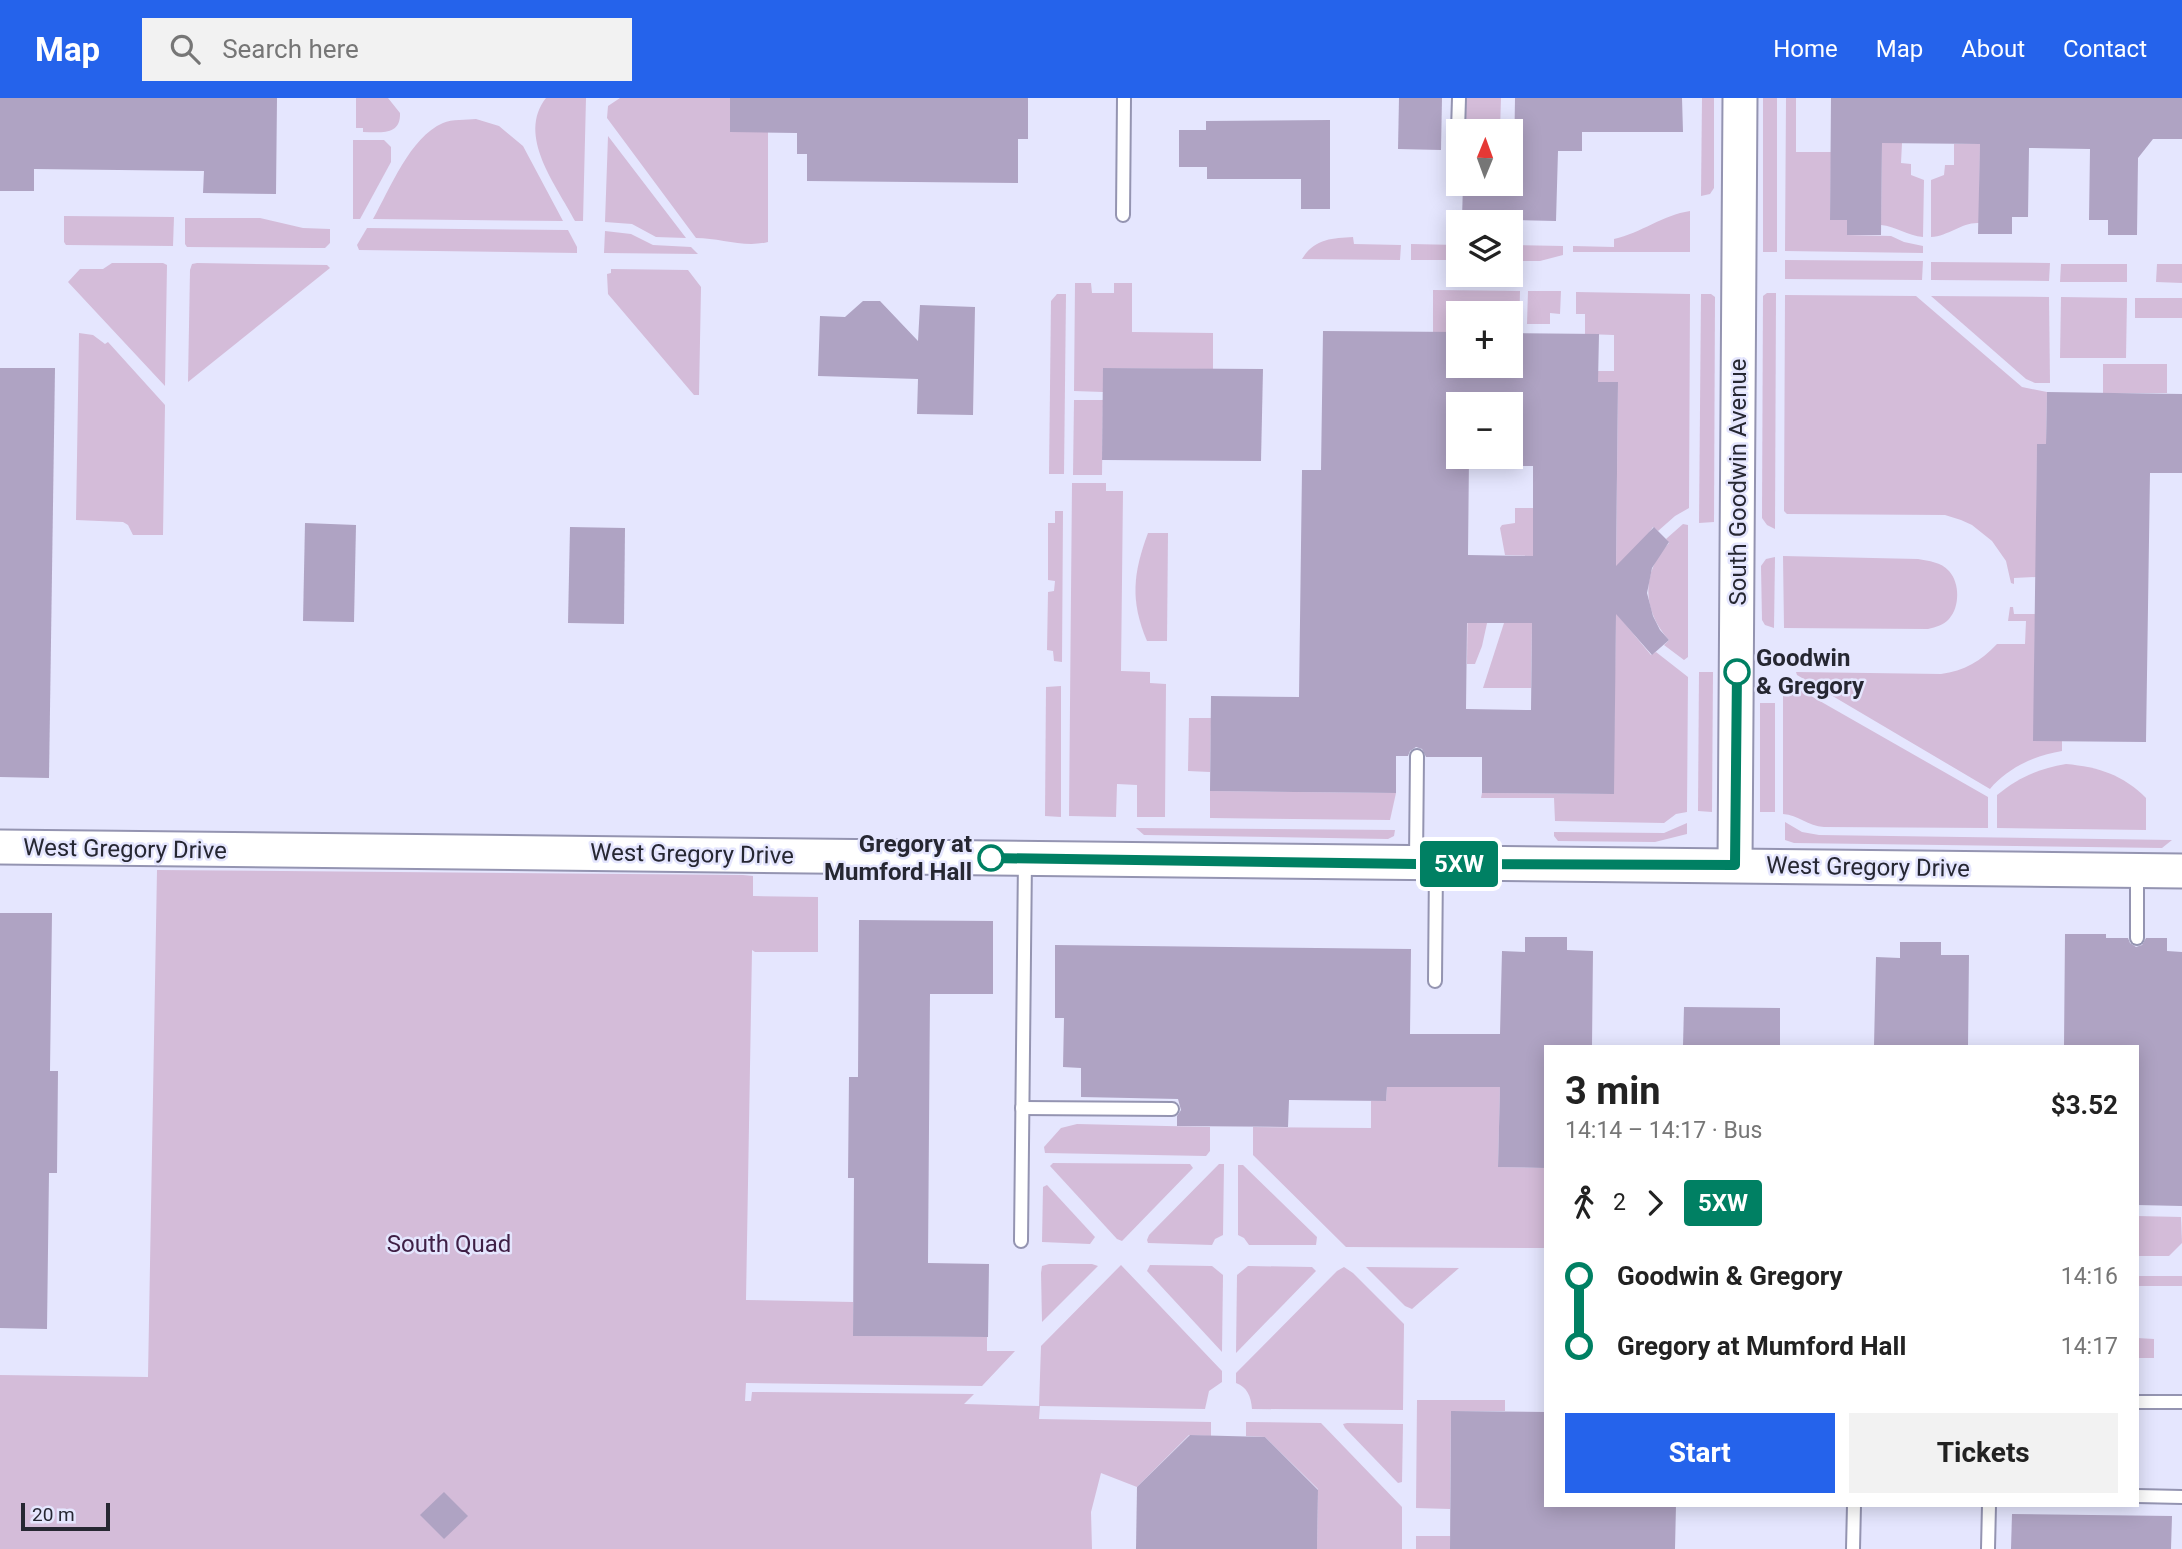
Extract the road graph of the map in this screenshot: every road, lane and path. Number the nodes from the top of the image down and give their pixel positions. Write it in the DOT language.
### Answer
graph roads {
  1 [pos="1124,98"];
  2 [pos="1459,98"];
  3 [pos="1740,98"];
  4 [pos="1458,119"];
  5 [pos="1123,215"];
  6 [pos="1417,757"];
  7 [pos="0,847"];
  8 [pos="1025,858"];
  9 [pos="1426,864"];
  10 [pos="1735,865"];
  11 [pos="2137,871"];
  12 [pos="2182,871"];
  13 [pos="2137,939"];
  14 [pos="1435,981"];
  15 [pos="1022,1108"];
  16 [pos="1172,1109"];
  17 [pos="1021,1241"];
  18 [pos="2139,1402"];
  19 [pos="2182,1402"];
  20 [pos="2139,1496"];
  21 [pos="2182,1497"];
  22 [pos="1854,1507"];
  23 [pos="1989,1507"];
  24 [pos="1853,1549"];
  25 [pos="1989,1549"];
  1 -- 5 [label="lane"];
  2 -- 4 [label="lane"];
  3 -- 10 [label="street, South Goodwin Avenue"];
  6 -- 9 [label="lane"];
  7 -- 8 [label="street, West Gregory Drive"];
  8 -- 9 [label="street, West Gregory Drive"];
  8 -- 15 [label="lane"];
  9 -- 10 [label="street, West Gregory Drive"];
  9 -- 14 [label="lane"];
  10 -- 11 [label="street, West Gregory Drive"];
  11 -- 12 [label="street, West Gregory Drive"];
  11 -- 13 [label="lane"];
  15 -- 16 [label="lane"];
  15 -- 17 [label="lane"];
  18 -- 19 [label="lane"];
  20 -- 21 [label="lane"];
  22 -- 24 [label="lane"];
  23 -- 25 [label="lane"];
}
